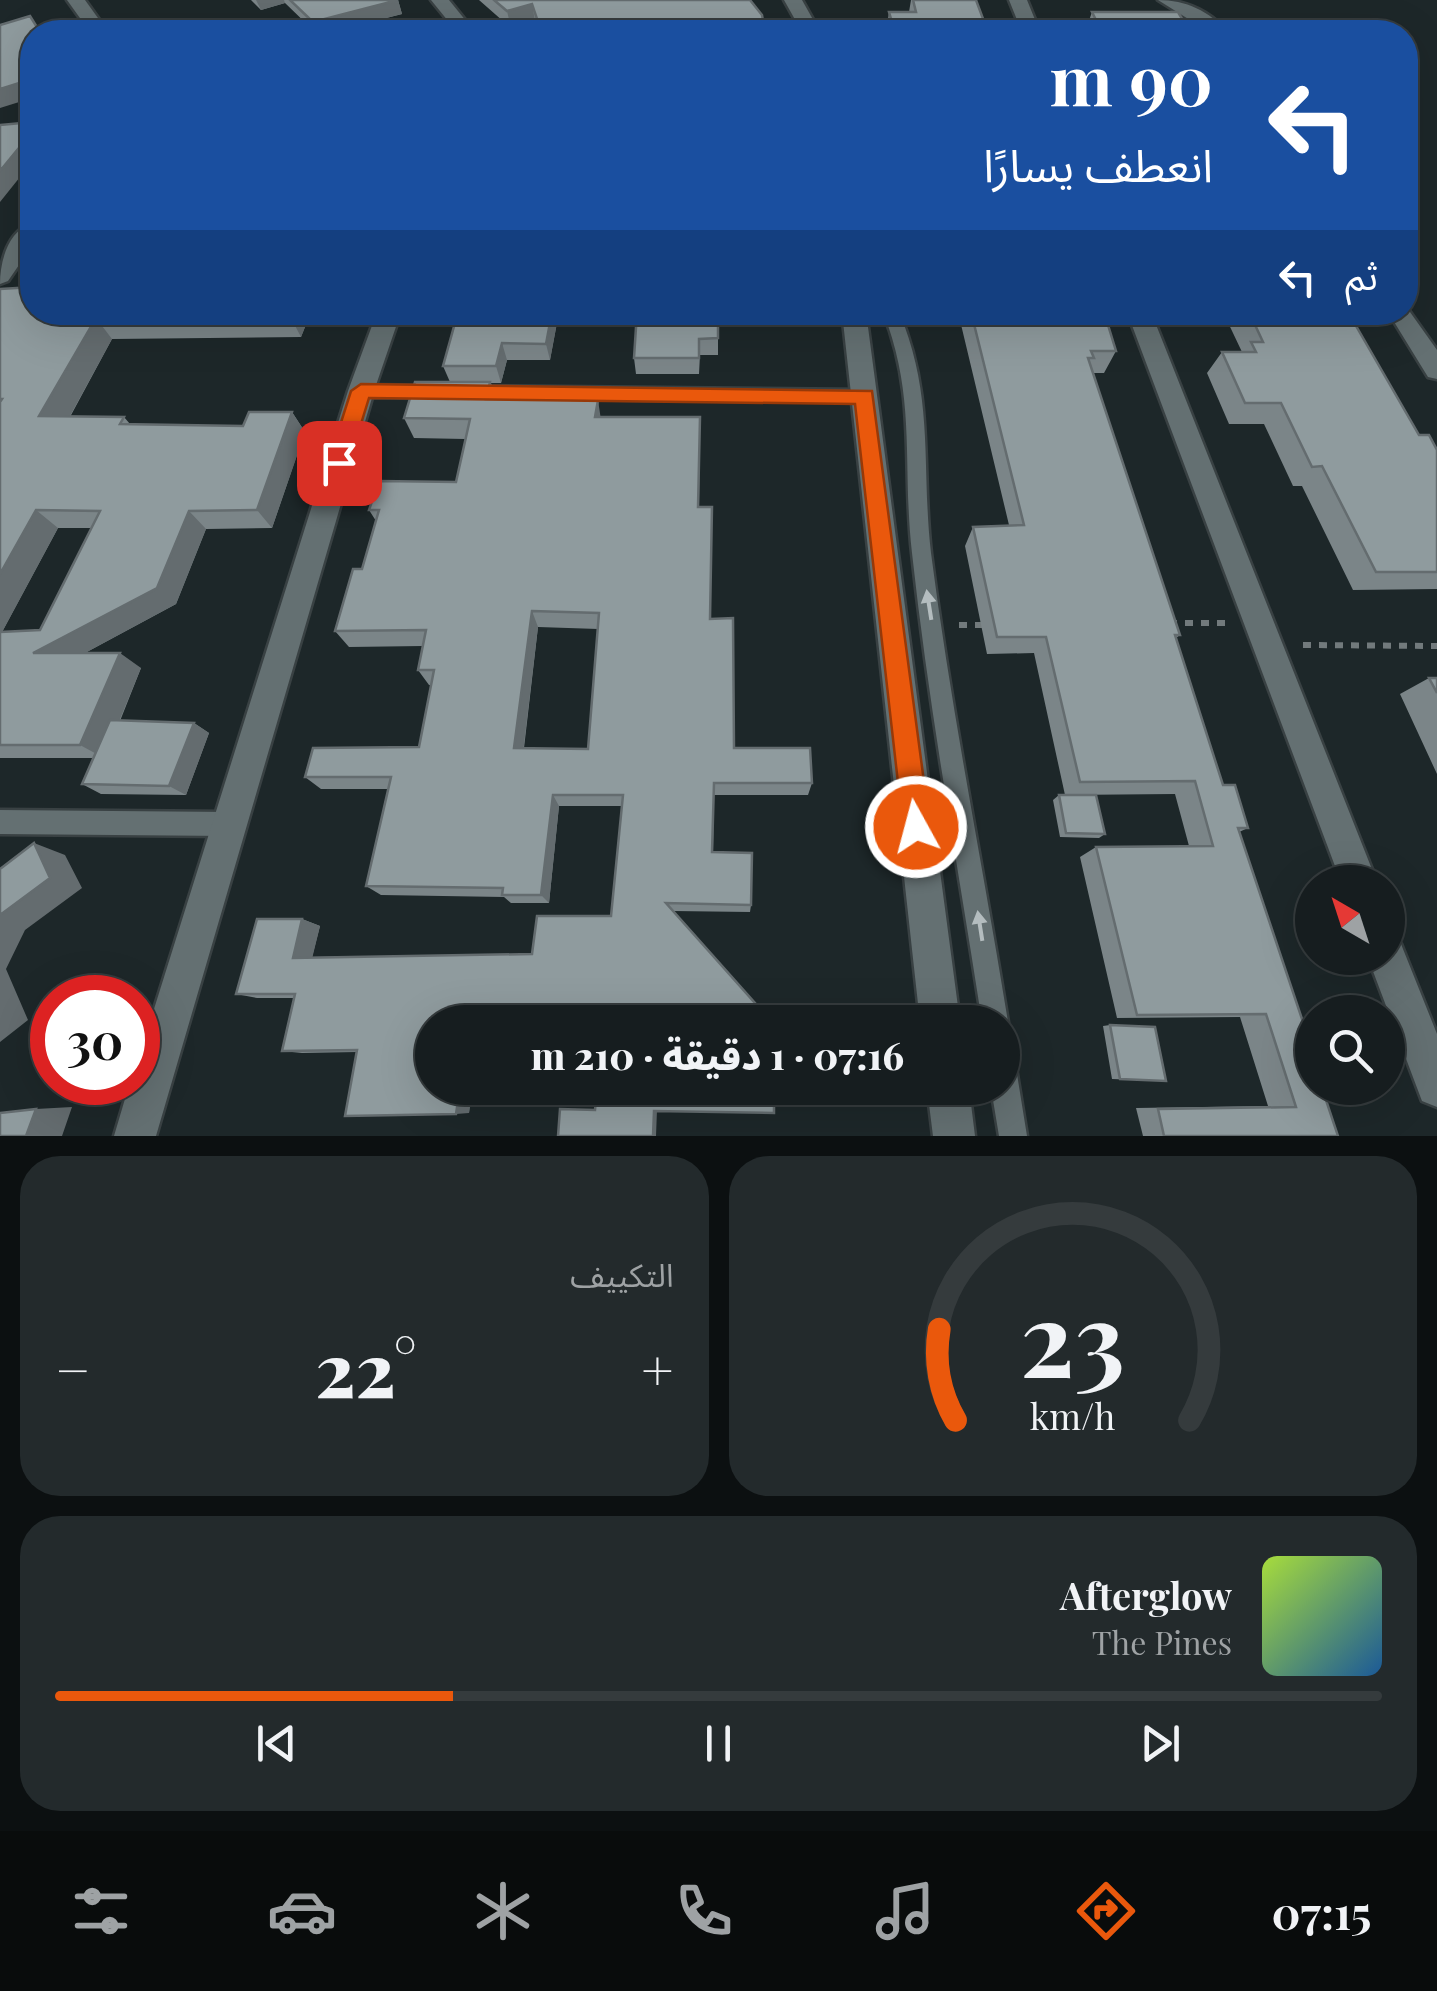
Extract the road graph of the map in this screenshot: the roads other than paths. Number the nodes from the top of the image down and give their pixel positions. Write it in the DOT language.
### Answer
graph roads {
  1 [pos="440,0"];
  2 [pos="1167,0"];
  3 [pos="456,20"];
  4 [pos="1205,20"];
  5 [pos="20,247"];
  6 [pos="0,276"];
  7 [pos="384,325"];
  8 [pos="856,325"];
  9 [pos="897,325"];
  10 [pos="1144,325"];
  11 [pos="1408,325"];
  12 [pos="1437,370"];
  13 [pos="361,391"];
  14 [pos="864,396"];
  15 [pos="0,822"];
  16 [pos="228,824"];
  17 [pos="1352,865"];
  18 [pos="1395,975"];
  19 [pos="938,1005"];
  20 [pos="992,1005"];
  21 [pos="1437,1086"];
  22 [pos="950,1105"];
  23 [pos="1008,1105"];
  24 [pos="135,1136"];
  25 [pos="954,1136"];
  26 [pos="1013,1136"];
  1 -- 3 [label="street"];
  2 -- 4 [label="street"];
  5 -- 6 [label="street"];
  7 -- 13 [label="street"];
  8 -- 14 [label="street"];
  20 -- 9 [label="lane, one-way"];
  10 -- 17 [label="street"];
  11 -- 12 [label="street"];
  13 -- 14 [label="lane"];
  13 -- 16 [label="street"];
  14 -- 19 [label="street"];
  15 -- 16 [label="lane"];
  16 -- 24 [label="street"];
  18 -- 21 [label="street"];
  22 -- 25 [label="street"];
  23 -- 26 [label="lane"];
}
